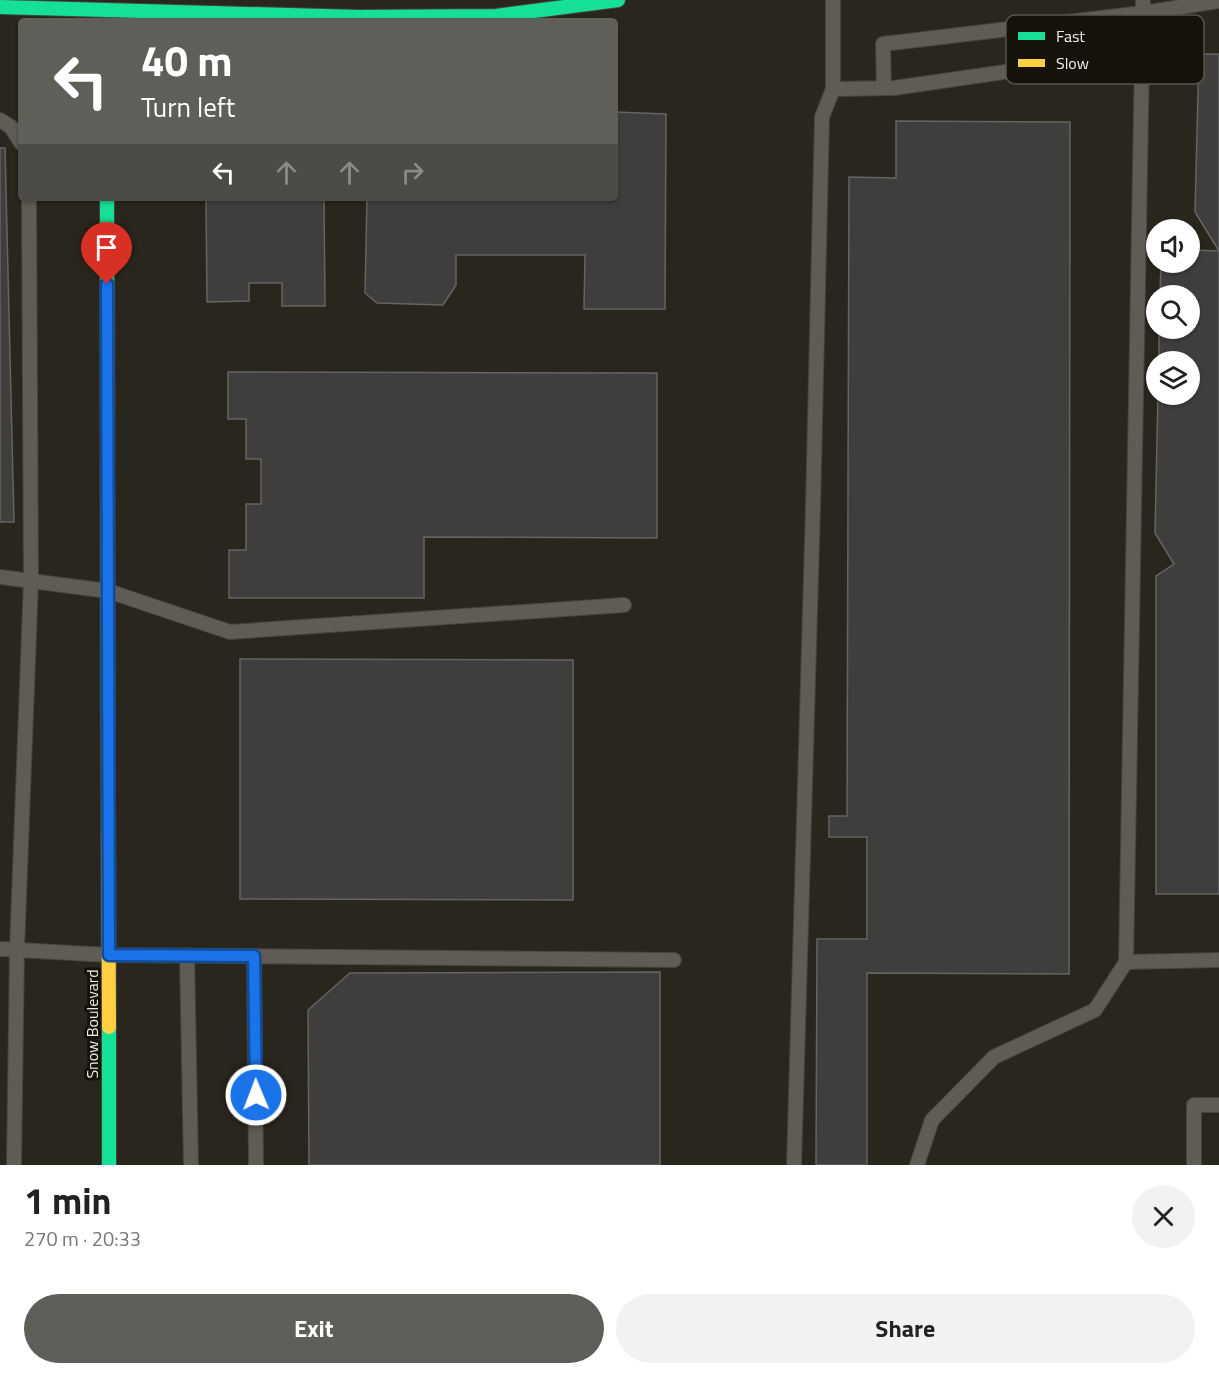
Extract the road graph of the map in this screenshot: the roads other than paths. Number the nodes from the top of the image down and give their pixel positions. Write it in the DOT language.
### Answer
graph roads {
  1 [pos="456,0"];
  2 [pos="618,0"];
  3 [pos="833,0"];
  4 [pos="1219,1"];
  5 [pos="198,6"];
  6 [pos="1143,7"];
  7 [pos="0,8"];
  8 [pos="1087,15"];
  9 [pos="459,16"];
  10 [pos="1006,26"];
  11 [pos="1006,71"];
  12 [pos="1141,84"];
  13 [pos="884,88"];
  14 [pos="833,89"];
  15 [pos="0,120"];
  16 [pos="18,138"];
  17 [pos="29,201"];
  18 [pos="107,201"];
  19 [pos="0,577"];
  20 [pos="31,581"];
  21 [pos="108,591"];
  22 [pos="624,605"];
  23 [pos="0,948"];
  24 [pos="17,949"];
  25 [pos="109,955"];
  26 [pos="187,956"];
  27 [pos="254,956"];
  28 [pos="674,960"];
  29 [pos="1219,960"];
  30 [pos="1126,962"];
  31 [pos="1219,1105"];
  32 [pos="14,1165"];
  33 [pos="109,1165"];
  34 [pos="190,1165"];
  35 [pos="256,1165"];
  36 [pos="794,1165"];
  37 [pos="917,1165"];
  38 [pos="1194,1165"];
  1 -- 9 [label="lane"];
  2 -- 9 [label="street"];
  3 -- 14 [label="lane"];
  4 -- 6 [label="lane"];
  5 -- 7 [label="street"];
  5 -- 9 [label="street"];
  6 -- 8 [label="lane"];
  10 -- 13 [label="lane"];
  11 -- 13 [label="lane"];
  12 -- 30 [label="lane"];
  13 -- 14 [label="lane"];
  14 -- 36 [label="lane"];
  15 -- 16 [label="lane"];
  17 -- 20 [label="lane"];
  18 -- 21 [label="street, Snow Boulevard"];
  19 -- 20 [label="lane"];
  20 -- 21 [label="lane"];
  20 -- 24 [label="lane"];
  21 -- 22 [label="lane"];
  21 -- 25 [label="street, Snow Boulevard"];
  23 -- 24 [label="lane"];
  24 -- 25 [label="lane"];
  24 -- 32 [label="lane"];
  25 -- 26 [label="lane"];
  25 -- 33 [label="street, Snow Boulevard"];
  26 -- 27 [label="lane"];
  26 -- 34 [label="lane"];
  27 -- 28 [label="lane"];
  27 -- 35 [label="lane"];
  29 -- 30 [label="lane"];
  30 -- 37 [label="lane"];
  31 -- 38 [label="lane"];
}
